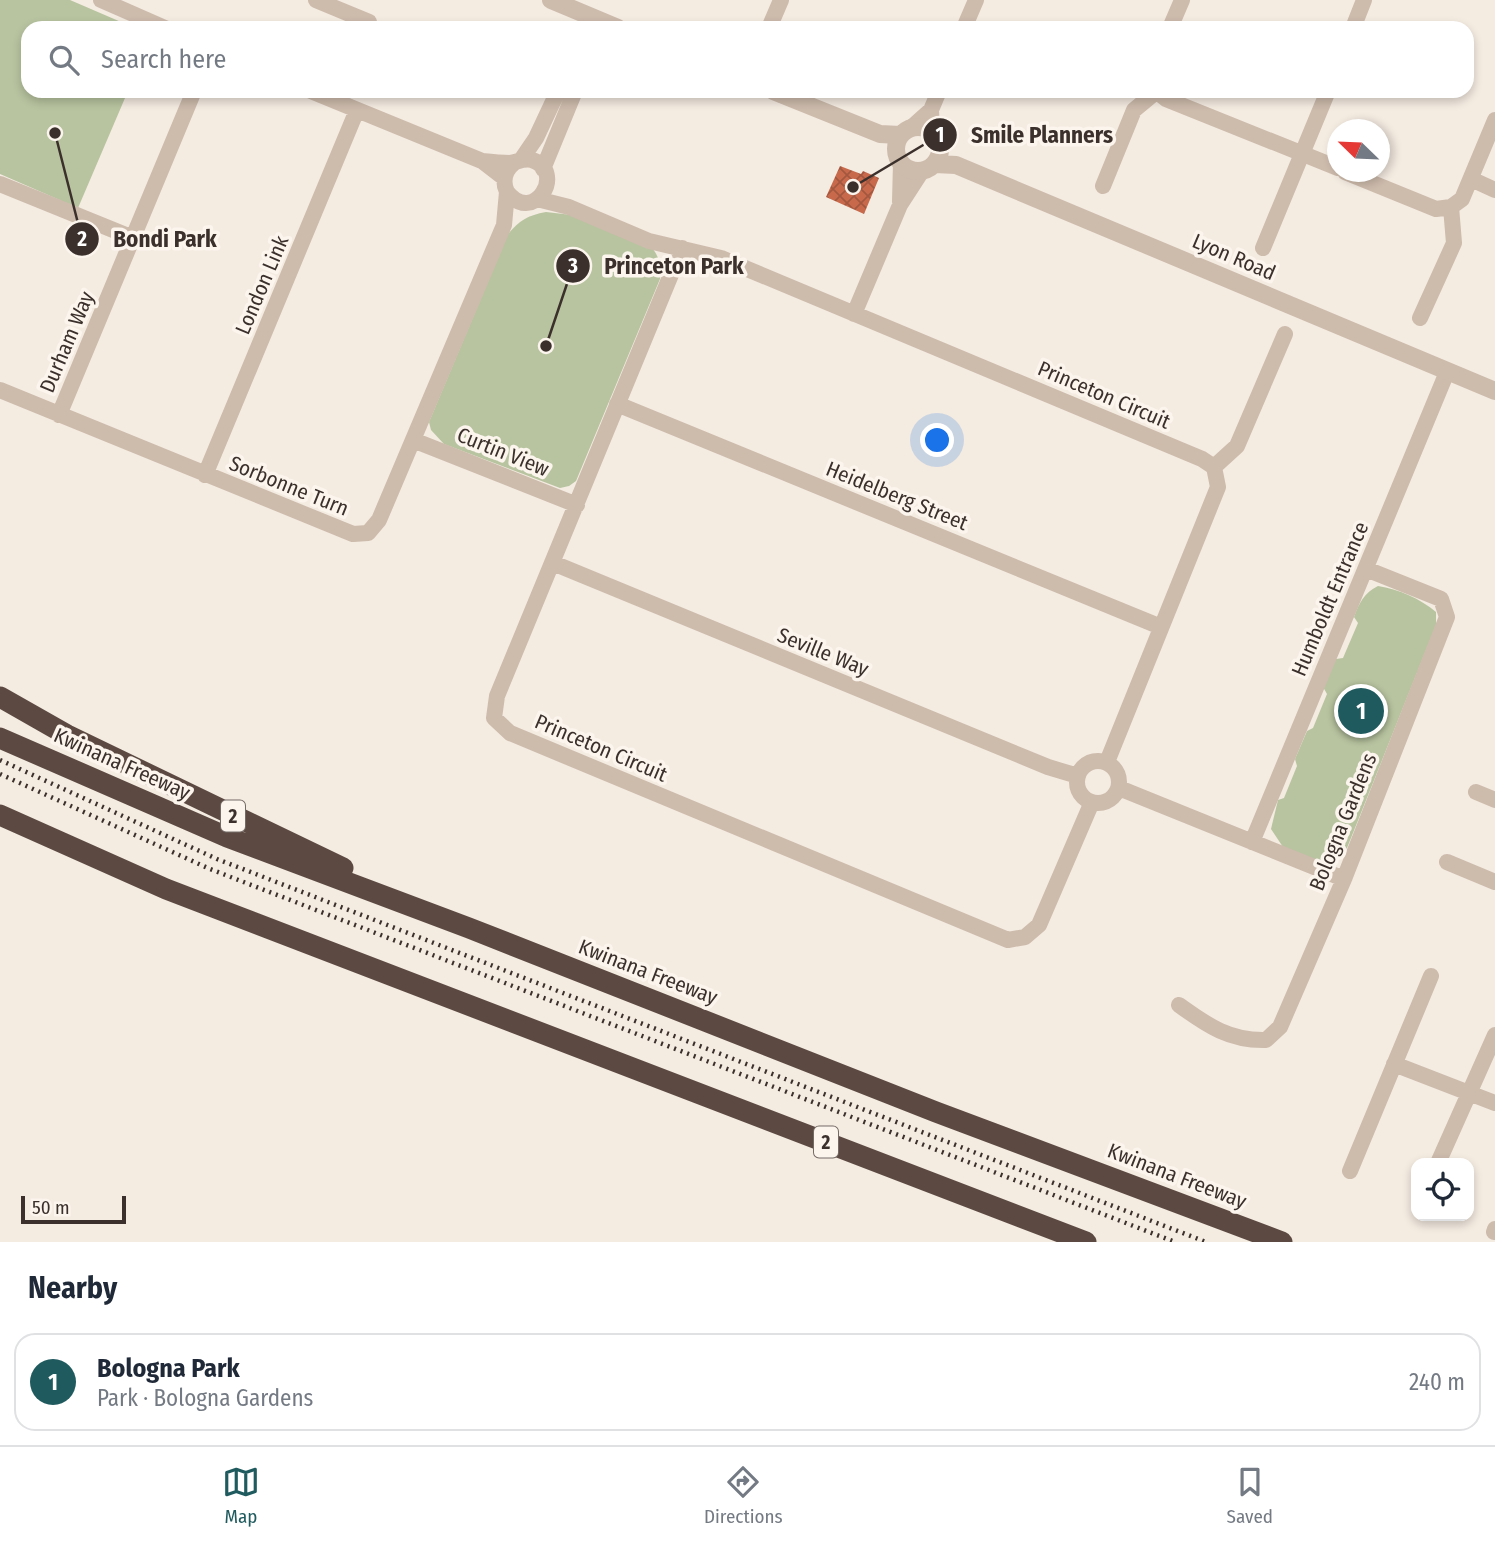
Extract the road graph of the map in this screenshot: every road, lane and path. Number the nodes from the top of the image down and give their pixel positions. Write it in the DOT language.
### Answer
graph roads {
  1 [pos="316,0"];
  2 [pos="551,0"];
  3 [pos="781,0"];
  4 [pos="975,0"];
  5 [pos="1182,0"];
  6 [pos="1364,0"];
  7 [pos="106,1"];
  8 [pos="150,21"];
  9 [pos="367,21"];
  10 [pos="594,21"];
  11 [pos="772,21"];
  12 [pos="967,21"];
  13 [pos="1173,21"];
  14 [pos="1356,21"];
  15 [pos="191,98"];
  16 [pos="340,98"];
  17 [pos="555,98"];
  18 [pos="572,98"];
  19 [pos="790,98"];
  20 [pos="936,98"];
  21 [pos="1149,98"];
  22 [pos="1165,98"];
  23 [pos="1325,98"];
  24 [pos="357,110"];
  25 [pos="931,110"];
  26 [pos="1495,120"];
  27 [pos="936,137"];
  28 [pos="902,144"];
  29 [pos="1303,154"];
  30 [pos="482,161"];
  31 [pos="517,161"];
  32 [pos="1327,164"];
  33 [pos="956,165"];
  34 [pos="928,168"];
  35 [pos="545,175"];
  36 [pos="1471,179"];
  37 [pos="1370,182"];
  38 [pos="0,184"];
  39 [pos="505,185"];
  40 [pos="1103,186"];
  41 [pos="1495,190"];
  42 [pos="530,201"];
  43 [pos="900,205"];
  44 [pos="569,207"];
  45 [pos="1451,207"];
  46 [pos="504,225"];
  47 [pos="133,237"];
  48 [pos="682,248"];
  49 [pos="1263,248"];
  50 [pos="854,314"];
  51 [pos="1420,318"];
  52 [pos="1285,334"];
  53 [pos="1447,372"];
  54 [pos="0,390"];
  55 [pos="1495,391"];
  56 [pos="618,404"];
  57 [pos="59,415"];
  58 [pos="413,440"];
  59 [pos="1214,467"];
  60 [pos="205,475"];
  61 [pos="577,505"];
  62 [pos="553,563"];
  63 [pos="1366,569"];
  64 [pos="1161,628"];
  65 [pos="0,697"];
  66 [pos="0,738"];
  67 [pos="1107,762"];
  68 [pos="1078,776"];
  69 [pos="1119,788"];
  70 [pos="1476,792"];
  71 [pos="1495,800"];
  72 [pos="1092,802"];
  73 [pos="0,815"];
  74 [pos="0,829"];
  75 [pos="1252,842"];
  76 [pos="1447,862"];
  77 [pos="1344,879"];
  78 [pos="1495,882"];
  79 [pos="166,889"];
  80 [pos="469,928"];
  81 [pos="1431,976"];
  82 [pos="1179,1004"];
  83 [pos="1495,1035"];
  84 [pos="1394,1064"];
  85 [pos="1469,1093"];
  86 [pos="1495,1103"];
  87 [pos="1440,1158"];
  88 [pos="1350,1171"];
  89 [pos="1086,1242"];
  90 [pos="1282,1242"];
  1 -- 9 [label="street"];
  2 -- 10 [label="street"];
  3 -- 11 [label="street"];
  4 -- 12 [label="street"];
  5 -- 13 [label="street"];
  6 -- 14 [label="street"];
  7 -- 8 [label="street"];
  15 -- 47 [label="street, Durham Way"];
  16 -- 24 [label="street"];
  17 -- 31 [label="street"];
  18 -- 35 [label="street"];
  19 -- 28 [label="street"];
  20 -- 25 [label="street"];
  21 -- 40 [label="street"];
  22 -- 29 [label="street"];
  23 -- 29 [label="street"];
  24 -- 30 [label="street"];
  24 -- 60 [label="street, London Link"];
  25 -- 27 [label="street"];
  25 -- 28 [label="street"];
  26 -- 36 [label="street"];
  27 -- 28 [label="street"];
  27 -- 33 [label="street"];
  27 -- 34 [label="street"];
  28 -- 34 [label="street"];
  28 -- 43 [label="street"];
  29 -- 32 [label="street"];
  29 -- 49 [label="street"];
  30 -- 31 [label="street"];
  30 -- 39 [label="street"];
  31 -- 35 [label="street"];
  31 -- 39 [label="street"];
  33 -- 34 [label="street, Lyon Road"];
  33 -- 53 [label="street, Lyon Road"];
  34 -- 43 [label="street"];
  35 -- 42 [label="street"];
  35 -- 44 [label="street, Princeton Circuit"];
  36 -- 41 [label="street"];
  36 -- 45 [label="street"];
  37 -- 45 [label="street"];
  38 -- 47 [label="street"];
  39 -- 42 [label="street"];
  39 -- 46 [label="street, Sorbonne Turn"];
  42 -- 44 [label="street, Princeton Circuit"];
  42 -- 46 [label="street, Sorbonne Turn"];
  43 -- 50 [label="street"];
  44 -- 48 [label="street, Princeton Circuit"];
  45 -- 51 [label="street"];
  46 -- 58 [label="street, Sorbonne Turn"];
  47 -- 57 [label="street, Durham Way"];
  48 -- 50 [label="street, Princeton Circuit"];
  48 -- 56 [label="street, Princeton Circuit"];
  50 -- 59 [label="street, Princeton Circuit"];
  52 -- 59 [label="street"];
  53 -- 55 [label="street, Lyon Road"];
  53 -- 63 [label="street, Humboldt Entrance"];
  54 -- 57 [label="street, Sorbonne Turn"];
  56 -- 61 [label="street, Princeton Circuit"];
  56 -- 64 [label="street, Heidelberg Street"];
  57 -- 60 [label="street, Sorbonne Turn"];
  58 -- 60 [label="street, Sorbonne Turn"];
  58 -- 61 [label="street, Curtin View"];
  59 -- 64 [label="street"];
  61 -- 62 [label="street, Princeton Circuit"];
  62 -- 68 [label="street, Seville Way"];
  62 -- 72 [label="street, Princeton Circuit"];
  63 -- 75 [label="street, Humboldt Entrance"];
  63 -- 77 [label="street, Bologna Gardens"];
  64 -- 67 [label="street"];
  65 -- 80 [label="highway, 2"];
  66 -- 80 [label="highway, Kwinana Freeway / 2"];
  67 -- 68 [label="street"];
  67 -- 69 [label="street"];
  68 -- 72 [label="street"];
  69 -- 72 [label="street"];
  69 -- 75 [label="street"];
  70 -- 71 [label="street"];
  73 -- 79 [label="highway, 2"];
  74 -- 79 [label="highway, 2"];
  75 -- 77 [label="street"];
  76 -- 78 [label="street"];
  77 -- 82 [label="street, Bologna Gardens"];
  79 -- 89 [label="highway, 2"];
  80 -- 90 [label="highway, Kwinana Freeway / 2"];
  81 -- 84 [label="street"];
  83 -- 85 [label="street"];
  84 -- 85 [label="street"];
  84 -- 88 [label="street"];
  85 -- 86 [label="street"];
  85 -- 87 [label="street"];
}
